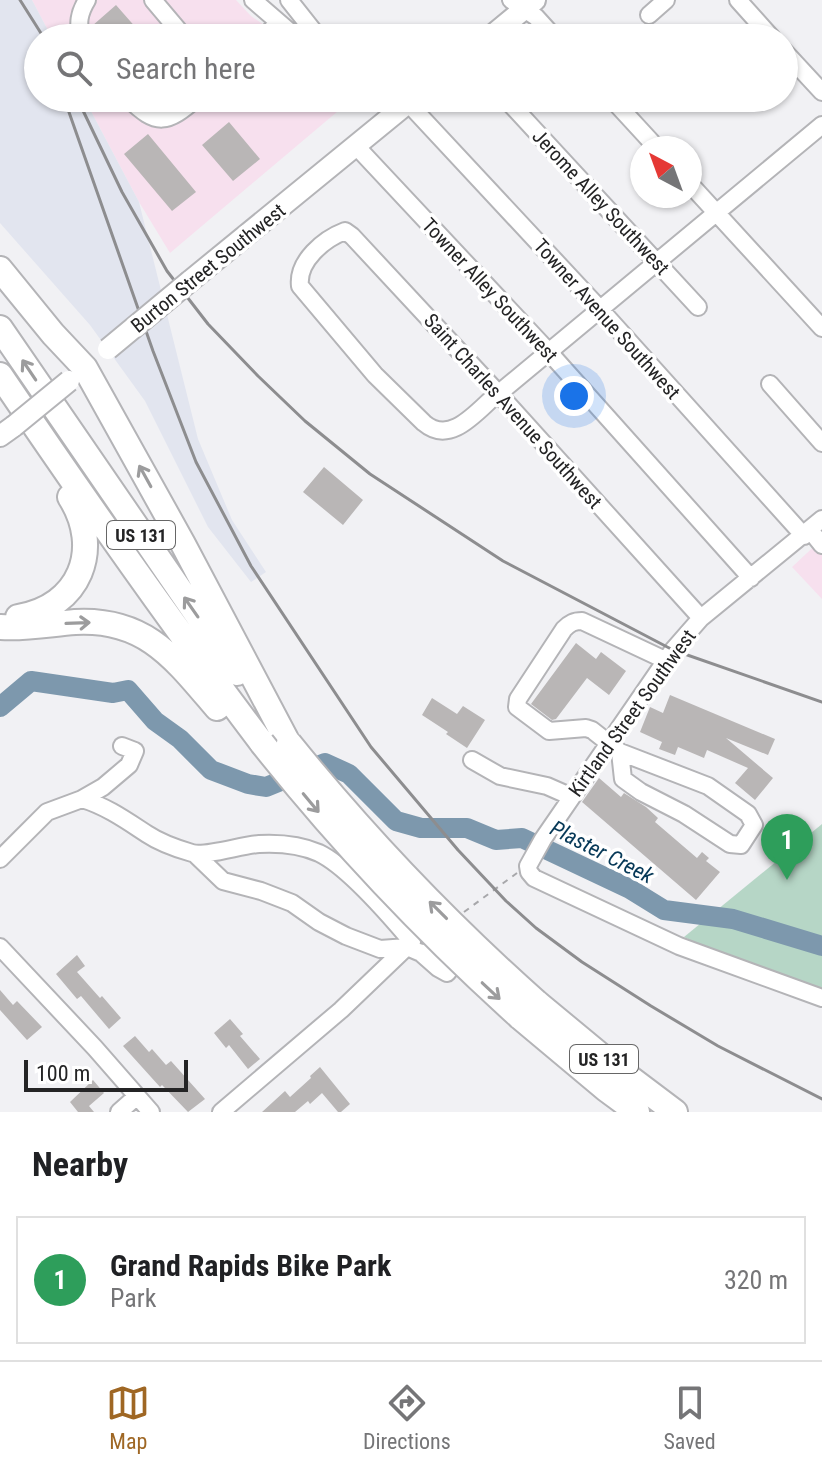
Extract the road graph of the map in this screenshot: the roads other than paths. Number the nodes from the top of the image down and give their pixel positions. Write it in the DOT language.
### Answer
graph roads {
  1 [pos="87,0"];
  2 [pos="153,0"];
  3 [pos="253,0"];
  4 [pos="289,0"];
  5 [pos="666,0"];
  6 [pos="738,0"];
  7 [pos="524,3"];
  8 [pos="649,15"];
  9 [pos="279,23"];
  10 [pos="78,24"];
  11 [pos="173,24"];
  12 [pos="308,24"];
  13 [pos="503,24"];
  14 [pos="542,24"];
  15 [pos="759,24"];
  16 [pos="798,66"];
  17 [pos="822,92"];
  18 [pos="145,112"];
  19 [pos="180,112"];
  20 [pos="397,112"];
  21 [pos="413,112"];
  22 [pos="518,112"];
  23 [pos="624,112"];
  24 [pos="822,125"];
  25 [pos="646,136"];
  26 [pos="356,146"];
  27 [pos="702,197"];
  28 [pos="716,212"];
  29 [pos="656,261"];
  30 [pos="0,269"];
  31 [pos="698,307"];
  32 [pos="599,308"];
  33 [pos="0,328"];
  34 [pos="822,328"];
  35 [pos="548,351"];
  36 [pos="0,375"];
  37 [pos="77,375"];
  38 [pos="770,384"];
  39 [pos="498,393"];
  40 [pos="7,431"];
  41 [pos="822,443"];
  42 [pos="56,458"];
  43 [pos="812,528"];
  44 [pos="822,545"];
  45 [pos="751,578"];
  46 [pos="0,616"];
  47 [pos="701,618"];
  48 [pos="0,627"];
  49 [pos="665,660"];
  50 [pos="279,741"];
  51 [pos="122,746"];
  52 [pos="615,747"];
  53 [pos="472,760"];
  54 [pos="572,797"];
  55 [pos="82,799"];
  56 [pos="196,855"];
  57 [pos="0,859"];
  58 [pos="0,947"];
  59 [pos="414,950"];
  60 [pos="822,998"];
  61 [pos="528,1010"];
  62 [pos="136,1097"];
  63 [pos="119,1112"];
  64 [pos="151,1112"];
  65 [pos="221,1112"];
  66 [pos="637,1112"];
  67 [pos="675,1112"];
  1 -- 10 [label="street"];
  2 -- 11 [label="street"];
  3 -- 9 [label="street"];
  4 -- 12 [label="street"];
  5 -- 8 [label="street"];
  6 -- 15 [label="street"];
  7 -- 13 [label="main road"];
  7 -- 14 [label="street"];
  16 -- 17 [label="street"];
  18 -- 19 [label="street"];
  20 -- 26 [label="main road, Burton Street Southwest"];
  21 -- 32 [label="street, Towner Avenue Southwest"];
  22 -- 29 [label="street, Jerome Alley Southwest"];
  23 -- 25 [label="street"];
  24 -- 28 [label="street"];
  26 -- 35 [label="street, Towner Alley Southwest"];
  26 -- 37 [label="main road, Burton Street Southwest, bridge"];
  27 -- 28 [label="street"];
  28 -- 29 [label="street"];
  28 -- 34 [label="street"];
  29 -- 31 [label="street, Jerome Alley Southwest"];
  29 -- 32 [label="street"];
  30 -- 37 [label="highway"];
  32 -- 35 [label="street"];
  32 -- 43 [label="street, Towner Avenue Southwest"];
  50 -- 33 [label="highway, US 131, one-way"];
  35 -- 39 [label="street"];
  35 -- 45 [label="street, Towner Alley Southwest"];
  36 -- 42 [label="highway, US 131"];
  37 -- 40 [label="main road, Burton Street Southwest, bridge"];
  50 -- 37 [label="highway, one-way"];
  38 -- 41 [label="street"];
  39 -- 39 [label="street, Saint Charles Avenue Southwest"];
  39 -- 47 [label="street, Saint Charles Avenue Southwest"];
  42 -- 46 [label="highway"];
  42 -- 50 [label="highway, US 131"];
  43 -- 44 [label="street, Towner Avenue Southwest"];
  43 -- 45 [label="street, Kirtland Street Southwest"];
  45 -- 47 [label="street, Kirtland Street Southwest"];
  47 -- 49 [label="street, Kirtland Street Southwest"];
  48 -- 50 [label="highway, one-way"];
  49 -- 52 [label="street, Kirtland Street Southwest"];
  49 -- 52 [label="street"];
  50 -- 61 [label="highway, US 131, bridge"];
  51 -- 55 [label="street"];
  52 -- 52 [label="street"];
  52 -- 54 [label="street, Kirtland Street Southwest"];
  53 -- 54 [label="street"];
  54 -- 60 [label="street, Kirtland Street Southwest"];
  55 -- 56 [label="street"];
  55 -- 57 [label="street"];
  56 -- 59 [label="street"];
  56 -- 59 [label="street"];
  58 -- 62 [label="street"];
  59 -- 65 [label="street"];
  61 -- 66 [label="highway, US 131"];
  61 -- 67 [label="highway, US 131"];
  62 -- 63 [label="street"];
  62 -- 64 [label="street"];
}
